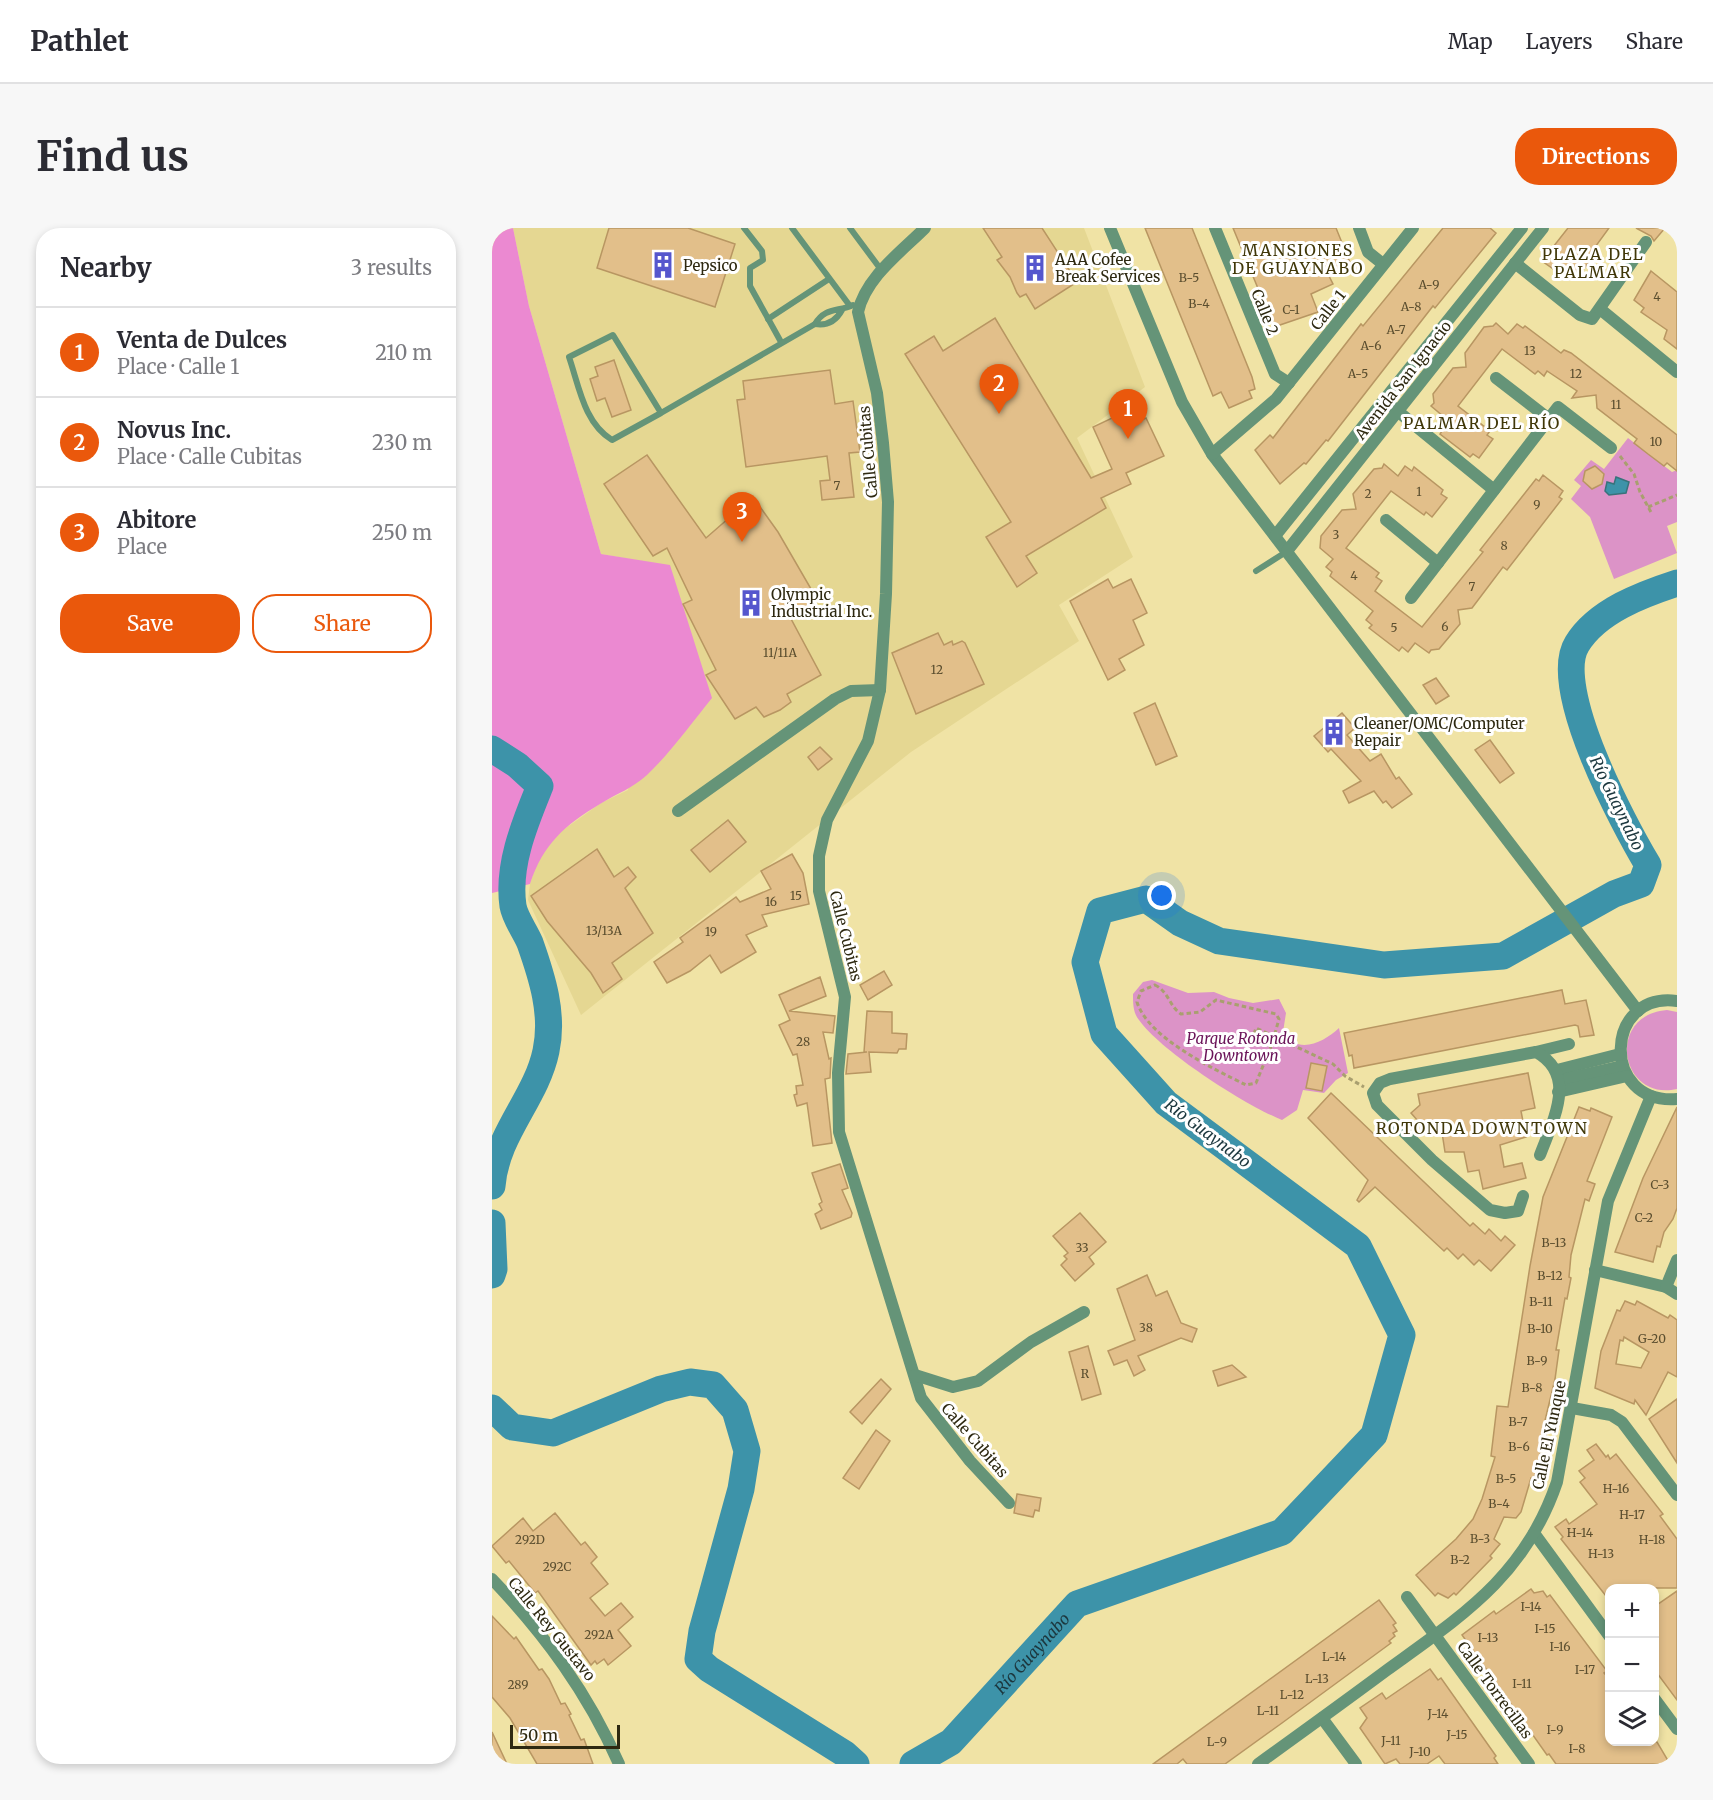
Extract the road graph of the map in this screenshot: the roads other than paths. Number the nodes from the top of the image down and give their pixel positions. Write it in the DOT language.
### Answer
graph roads {
  1 [pos="744,228"];
  2 [pos="792,228"];
  3 [pos="850,228"];
  4 [pos="926,228"];
  5 [pos="1110,228"];
  6 [pos="1215,228"];
  7 [pos="1359,228"];
  8 [pos="1413,228"];
  9 [pos="1522,228"];
  10 [pos="1544,228"];
  11 [pos="1646,242"];
  12 [pos="1515,263"];
  13 [pos="1383,264"];
  14 [pos="882,271"];
  15 [pos="829,279"];
  16 [pos="855,304"];
  17 [pos="1600,309"];
  18 [pos="842,310"];
  19 [pos="768,319"];
  20 [pos="814,324"];
  21 [pos="781,342"];
  22 [pos="1677,372"];
  23 [pos="1496,378"];
  24 [pos="1289,383"];
  25 [pos="1384,400"];
  26 [pos="1398,412"];
  27 [pos="660,413"];
  28 [pos="1550,418"];
  29 [pos="1611,448"];
  30 [pos="1212,454"];
  31 [pos="1494,490"];
  32 [pos="1386,520"];
  33 [pos="1275,536"];
  34 [pos="1287,551"];
  35 [pos="1438,563"];
  36 [pos="1256,571"];
  37 [pos="1411,598"];
  38 [pos="880,690"];
  39 [pos="678,811"];
  40 [pos="1677,1001"];
  41 [pos="1638,1011"];
  42 [pos="1569,1044"];
  43 [pos="1536,1052"];
  44 [pos="1623,1065"];
  45 [pos="1558,1081"];
  46 [pos="1651,1096"];
  47 [pos="1677,1099"];
  48 [pos="1540,1155"];
  49 [pos="1523,1196"];
  50 [pos="1677,1260"];
  51 [pos="1595,1270"];
  52 [pos="1666,1287"];
  53 [pos="1677,1294"];
  54 [pos="1084,1312"];
  55 [pos="915,1375"];
  56 [pos="1572,1408"];
  57 [pos="1677,1495"];
  58 [pos="1010,1503"];
  59 [pos="1534,1533"];
  60 [pos="492,1579"];
  61 [pos="1407,1597"];
  62 [pos="1605,1630"];
  63 [pos="1436,1634"];
  64 [pos="1659,1705"];
  65 [pos="1322,1718"];
  66 [pos="1677,1729"];
  67 [pos="619,1764"];
  68 [pos="1258,1764"];
  69 [pos="1356,1764"];
  70 [pos="1529,1764"];
  1 -- 19 [label="lane"];
  2 -- 15 [label="lane"];
  3 -- 14 [label="lane"];
  4 -- 14 [label="street"];
  5 -- 30 [label="street"];
  6 -- 24 [label="street, Calle 2"];
  7 -- 13 [label="street"];
  8 -- 13 [label="street, Calle 1"];
  9 -- 25 [label="street, Avenida San Ignacio"];
  10 -- 12 [label="street, Avenida San Ignacio"];
  11 -- 17 [label="street"];
  12 -- 17 [label="street"];
  12 -- 26 [label="street, Avenida San Ignacio"];
  13 -- 24 [label="street, Calle 1"];
  14 -- 16 [label="street"];
  15 -- 16 [label="lane"];
  15 -- 19 [label="lane"];
  16 -- 18 [label="lane"];
  16 -- 38 [label="street, Calle Cubitas"];
  17 -- 22 [label="street"];
  18 -- 20 [label="lane"];
  18 -- 20 [label="lane"];
  19 -- 21 [label="lane"];
  20 -- 21 [label="lane"];
  21 -- 27 [label="lane"];
  23 -- 28 [label="street"];
  24 -- 30 [label="street, Calle 1"];
  25 -- 26 [label="street"];
  25 -- 33 [label="street, Avenida San Ignacio"];
  26 -- 31 [label="street"];
  26 -- 34 [label="street, Avenida San Ignacio"];
  27 -- 27 [label="lane"];
  28 -- 29 [label="street"];
  28 -- 31 [label="street"];
  30 -- 33 [label="street"];
  31 -- 35 [label="street"];
  32 -- 35 [label="street"];
  33 -- 34 [label="street"];
  34 -- 36 [label="lane"];
  34 -- 41 [label="street"];
  35 -- 37 [label="street"];
  38 -- 39 [label="street"];
  38 -- 55 [label="street, Calle Cubitas"];
  40 -- 41 [label="street"];
  41 -- 44 [label="street"];
  42 -- 43 [label="street"];
  43 -- 45 [label="street"];
  43 -- 49 [label="street"];
  44 -- 45 [label="street"];
  44 -- 45 [label="street"];
  44 -- 46 [label="street"];
  45 -- 48 [label="street"];
  46 -- 47 [label="street"];
  46 -- 51 [label="street, Calle El Yunque"];
  50 -- 52 [label="street"];
  51 -- 52 [label="street"];
  51 -- 56 [label="street, Calle El Yunque"];
  52 -- 53 [label="street"];
  54 -- 55 [label="street"];
  55 -- 58 [label="street, Calle Cubitas"];
  56 -- 57 [label="street"];
  56 -- 59 [label="street, Calle El Yunque"];
  59 -- 62 [label="street"];
  59 -- 63 [label="street, Calle El Yunque"];
  60 -- 67 [label="street, Calle Rey Gustavo"];
  61 -- 63 [label="street, Calle Torrecillas"];
  63 -- 65 [label="street, Calle El Yunque"];
  63 -- 70 [label="street, Calle Torrecillas"];
  64 -- 66 [label="street"];
  65 -- 68 [label="street, Calle El Yunque"];
  65 -- 69 [label="street"];
}
